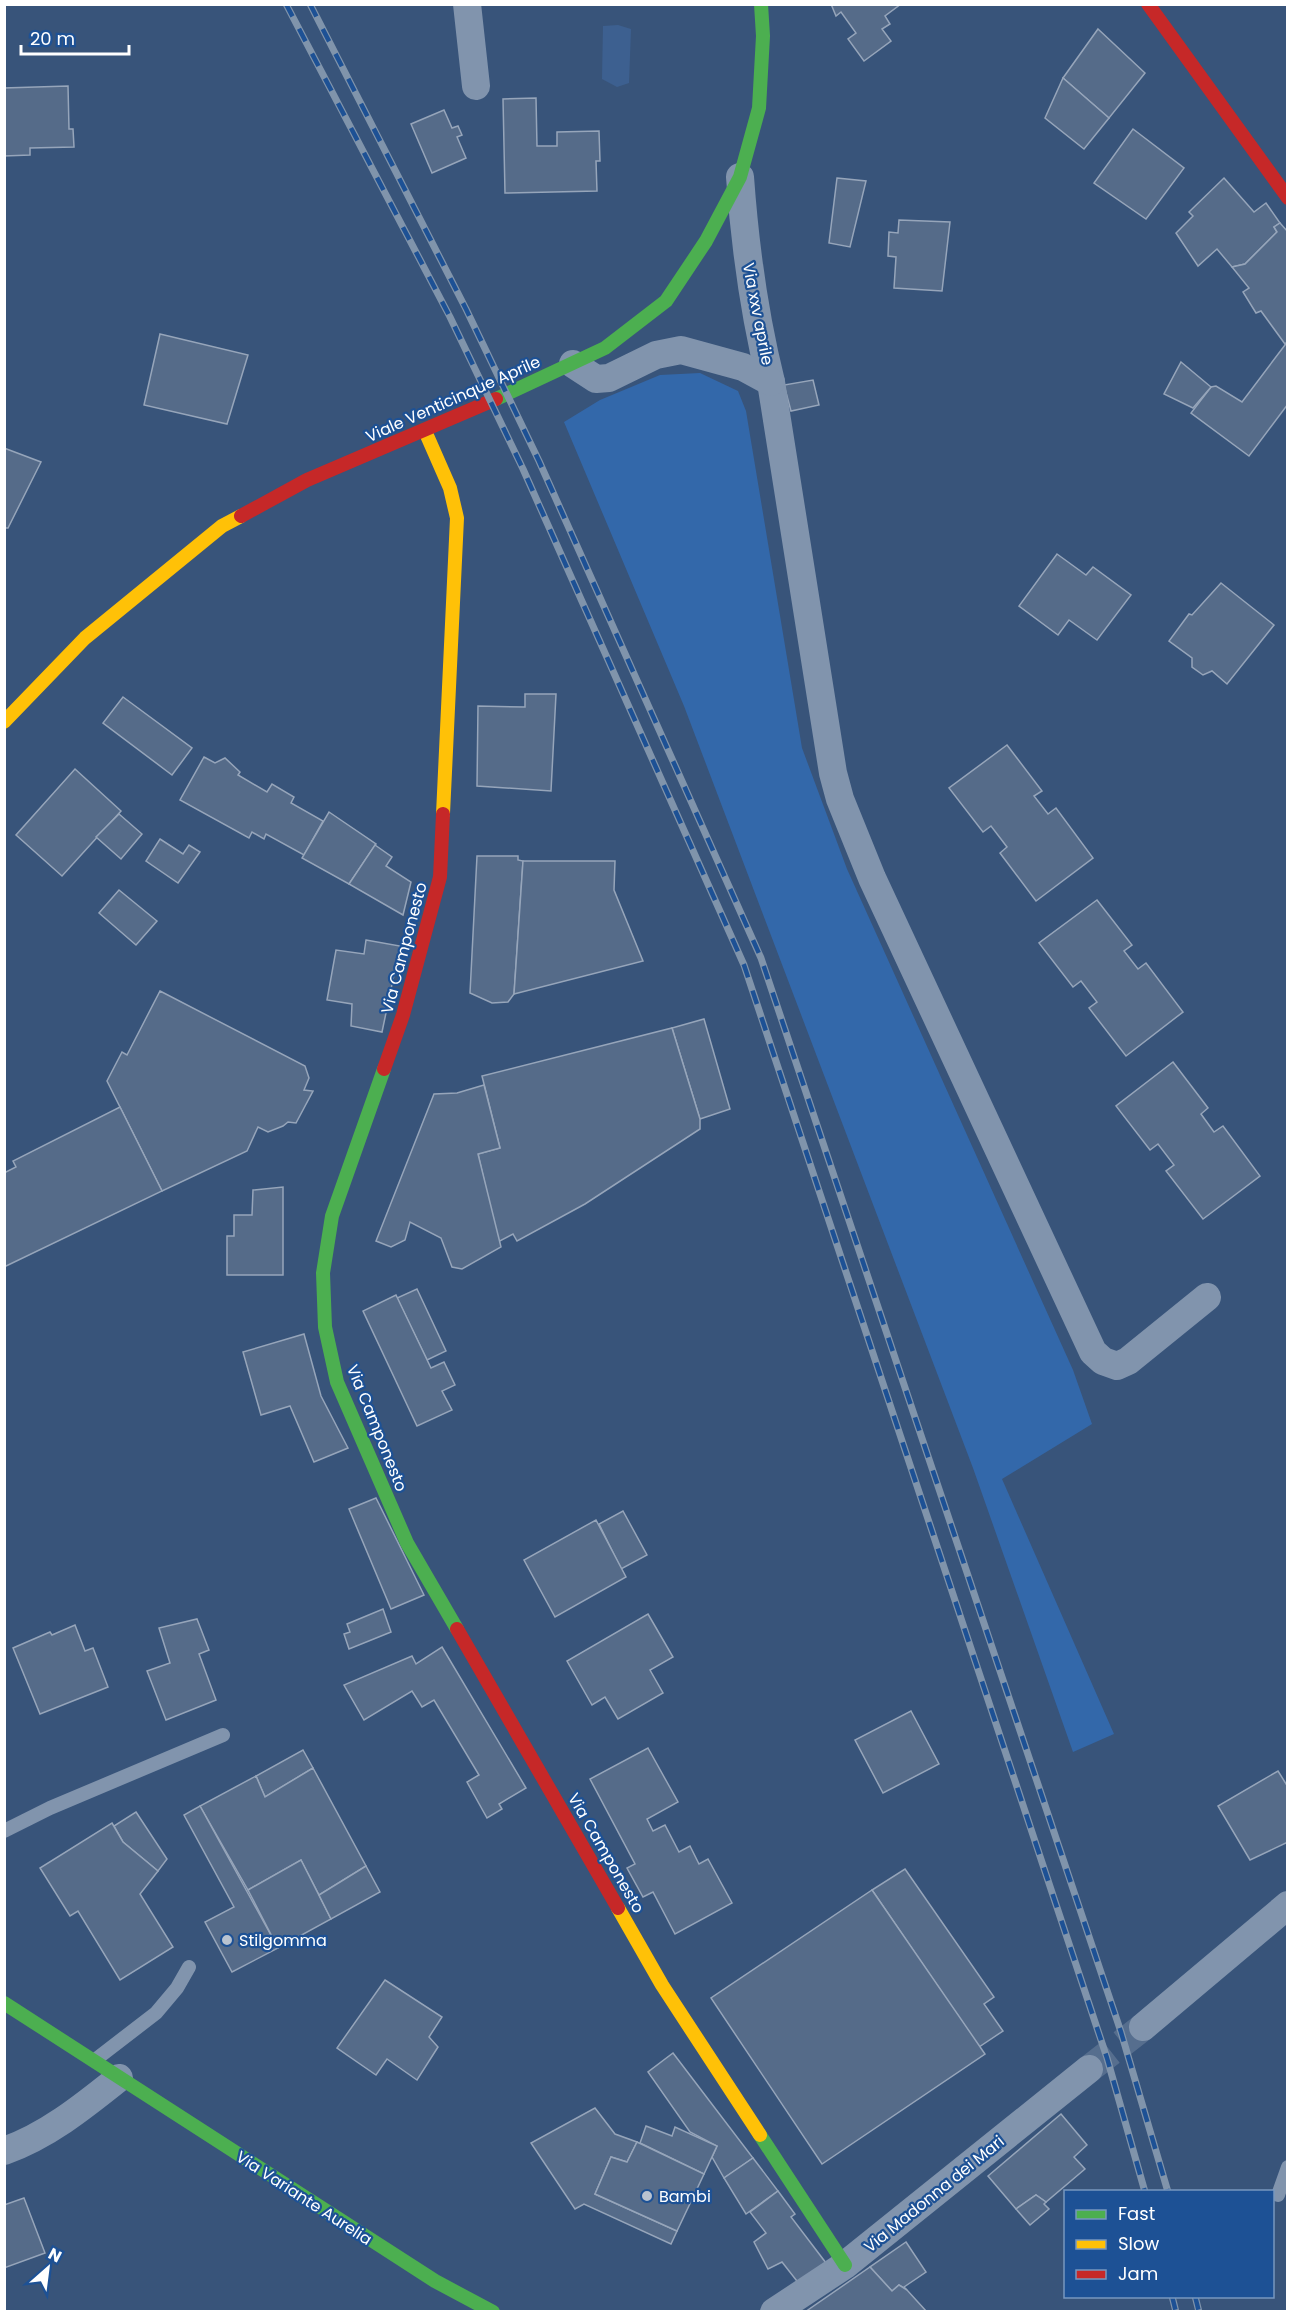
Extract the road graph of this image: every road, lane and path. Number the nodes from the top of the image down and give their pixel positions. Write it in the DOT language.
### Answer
graph roads {
  1 [pos="467,4"];
  2 [pos="761,4"];
  3 [pos="1148,4"];
  4 [pos="476,86"];
  5 [pos="740,177"];
  6 [pos="1287,198"];
  7 [pos="573,364"];
  8 [pos="771,382"];
  9 [pos="425,431"];
  10 [pos="4,722"];
  11 [pos="1207,1297"];
  12 [pos="223,1735"];
  13 [pos="4,1831"];
  14 [pos="1287,1905"];
  15 [pos="189,1967"];
  16 [pos="4,2003"];
  17 [pos="1143,2027"];
  18 [pos="93,2061"];
  19 [pos="1089,2069"];
  20 [pos="119,2078"];
  21 [pos="4,2151"];
  22 [pos="1287,2168"];
  23 [pos="1278,2195"];
  24 [pos="845,2265"];
  25 [pos="493,2312"];
  26 [pos="774,2312"];
  1 -- 4 [label="street"];
  2 -- 5 [label="street, Viale Venticinque Aprile"];
  3 -- 6 [label="street"];
  5 -- 7 [label="street, Viale Venticinque Aprile"];
  5 -- 8 [label="street, Via xxv aprile"];
  7 -- 8 [label="street, Via xxv aprile"];
  7 -- 9 [label="street, Viale Venticinque Aprile"];
  8 -- 11 [label="street"];
  9 -- 10 [label="street, Viale Venticinque Aprile"];
  9 -- 24 [label="street, Via Camponesto"];
  12 -- 13 [label="lane"];
  14 -- 17 [label="street"];
  15 -- 18 [label="lane"];
  16 -- 18 [label="street, Via Variante Aurelia"];
  18 -- 20 [label="street, Via Variante Aurelia"];
  19 -- 24 [label="street, Via Madonna dei Mari"];
  20 -- 21 [label="street"];
  20 -- 25 [label="street, Via Variante Aurelia"];
  22 -- 23 [label="lane"];
  24 -- 26 [label="street, Via Madonna dei Mari"];
}
